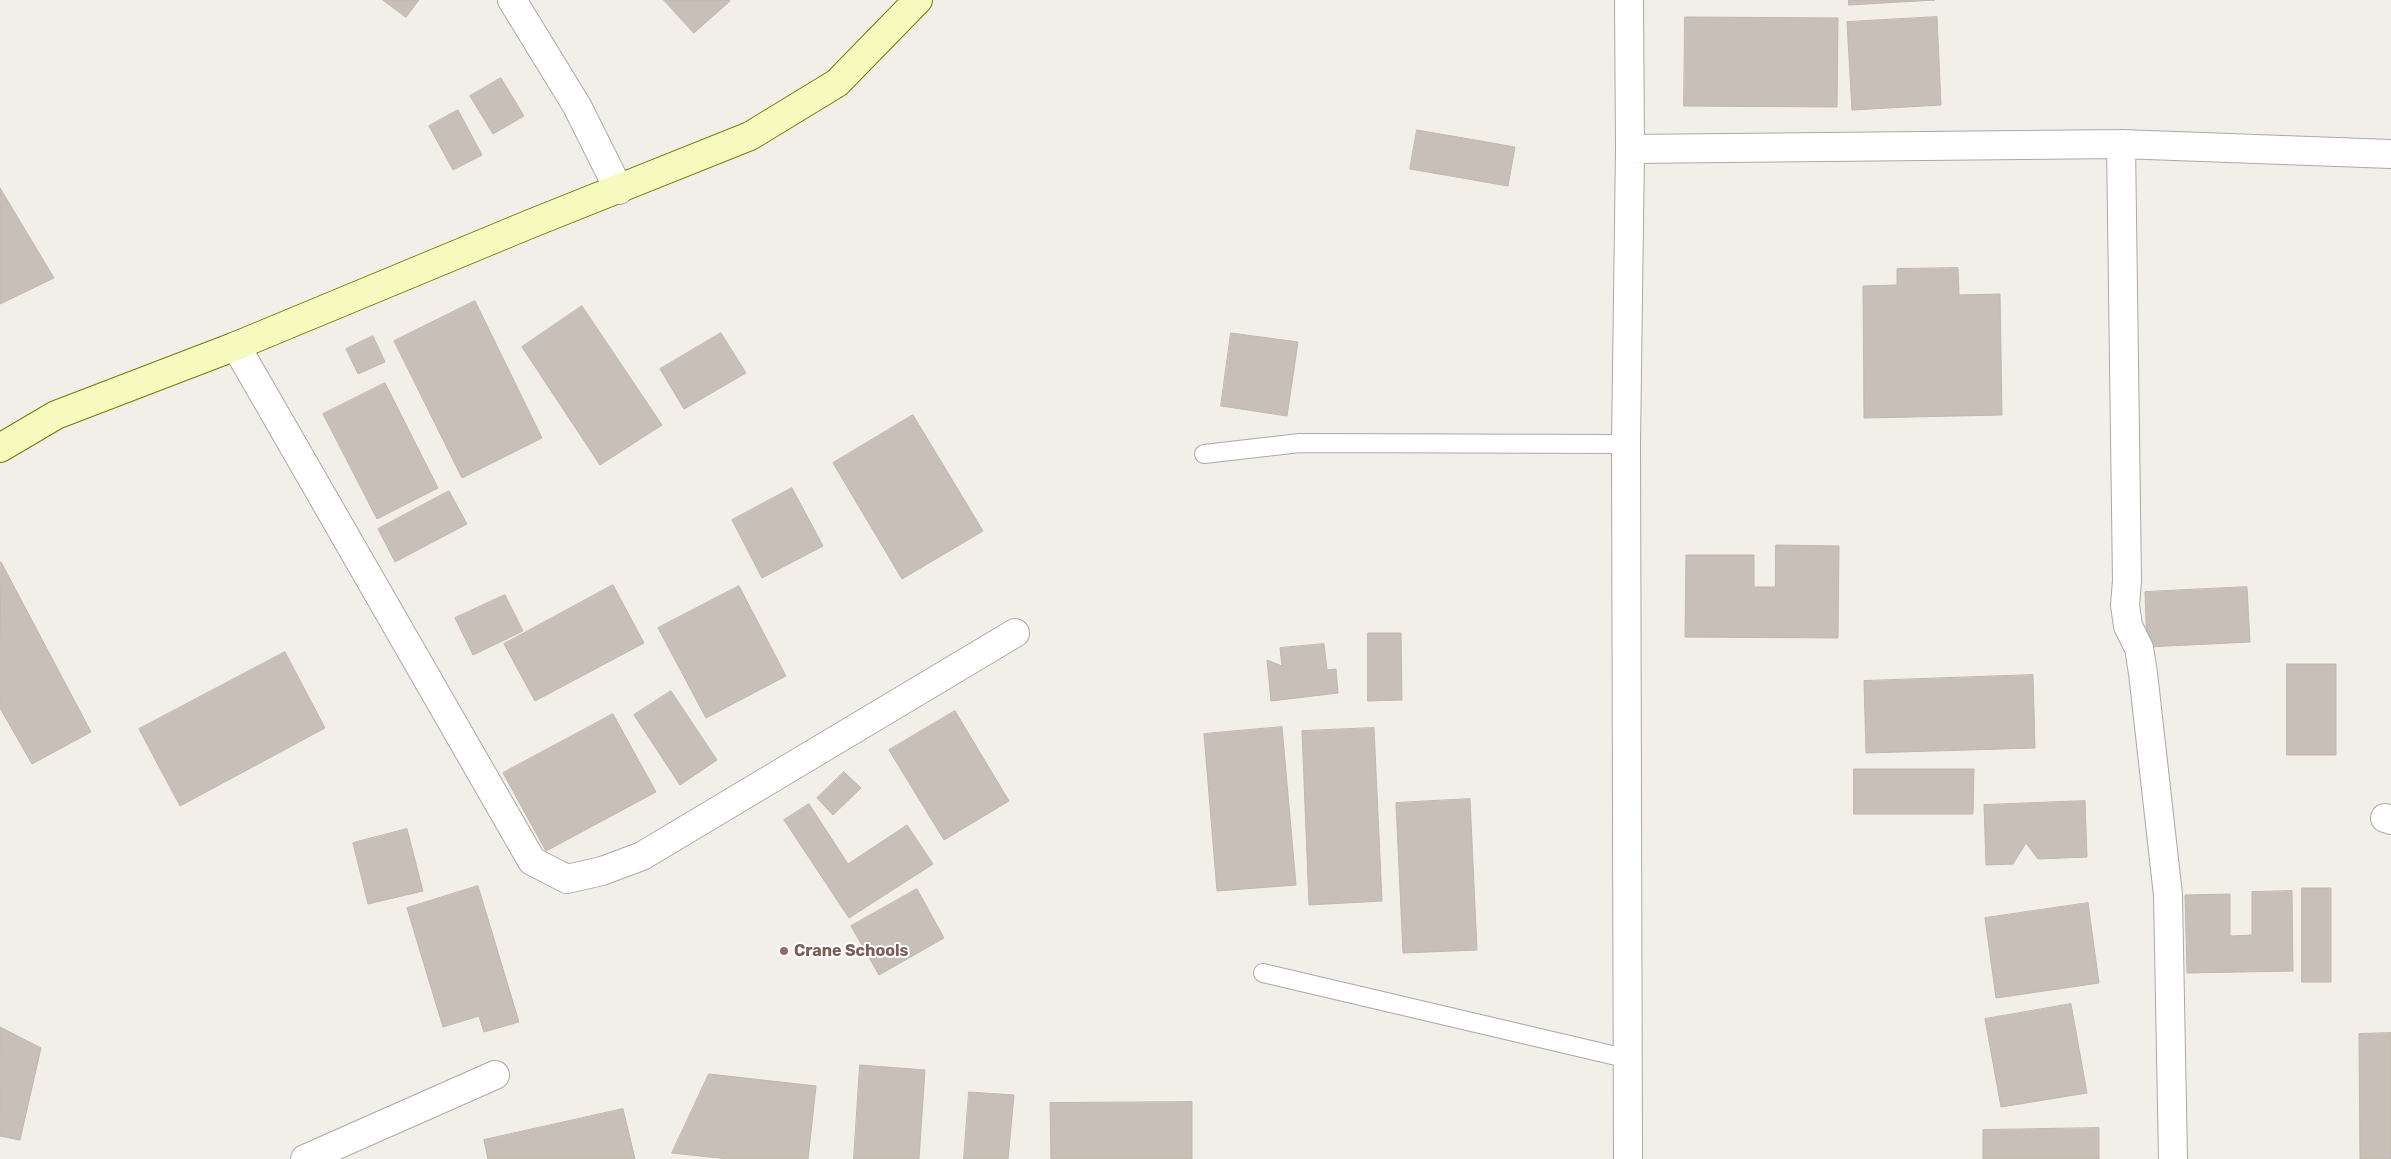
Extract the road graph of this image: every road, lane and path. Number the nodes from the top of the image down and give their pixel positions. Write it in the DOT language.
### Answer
graph roads {
  1 [pos="512,0"];
  2 [pos="918,0"];
  3 [pos="1629,0"];
  4 [pos="2120,144"];
  5 [pos="1630,149"];
  6 [pos="2391,154"];
  7 [pos="619,190"];
  8 [pos="236,346"];
  9 [pos="1626,444"];
  10 [pos="0,448"];
  11 [pos="1204,454"];
  12 [pos="1015,633"];
  13 [pos="1263,974"];
  14 [pos="1629,1059"];
  15 [pos="495,1075"];
  16 [pos="305,1159"];
  17 [pos="1628,1159"];
  18 [pos="2174,1159"];
  1 -- 7 [label="street"];
  2 -- 7 [label="street"];
  3 -- 5 [label="street"];
  4 -- 5 [label="street"];
  4 -- 6 [label="street"];
  4 -- 18 [label="street"];
  5 -- 9 [label="street"];
  7 -- 8 [label="street"];
  8 -- 10 [label="street"];
  8 -- 12 [label="street"];
  9 -- 11 [label="lane"];
  9 -- 14 [label="street"];
  13 -- 14 [label="lane"];
  14 -- 17 [label="street"];
  15 -- 16 [label="street"];
}
